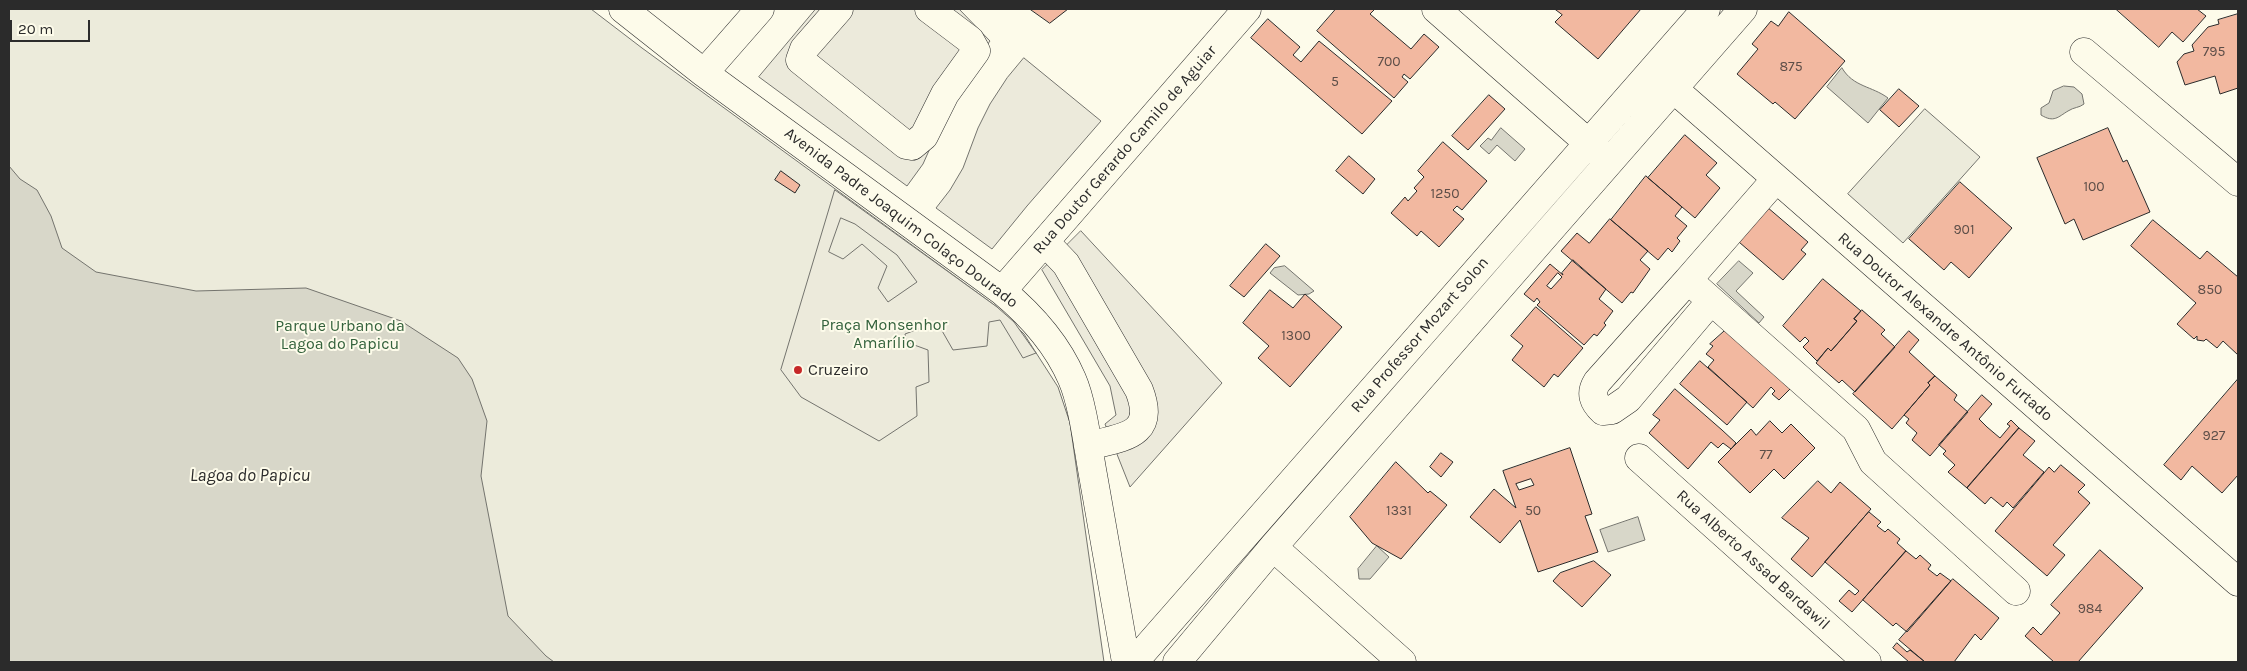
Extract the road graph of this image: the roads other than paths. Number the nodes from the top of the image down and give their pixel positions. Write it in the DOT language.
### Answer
graph roads {
  1 [pos="623,9"];
  2 [pos="760,9"];
  3 [pos="929,9"];
  4 [pos="1247,9"];
  5 [pos="1436,9"];
  6 [pos="1706,9"];
  7 [pos="1743,9"];
  8 [pos="836,10"];
  9 [pos="2084,52"];
  10 [pos="1653,71"];
  11 [pos="704,73"];
  12 [pos="1674,88"];
  13 [pos="1588,144"];
  14 [pos="1610,162"];
  15 [pos="1776,179"];
  16 [pos="2238,182"];
  17 [pos="1045,242"];
  18 [pos="1688,280"];
  19 [pos="1002,290"];
  20 [pos="1710,302"];
  21 [pos="1088,446"];
  22 [pos="1639,458"];
  23 [pos="1274,547"];
  24 [pos="2238,582"];
  25 [pos="2016,591"];
  26 [pos="1126,662"];
  27 [pos="1134,662"];
  28 [pos="1177,662"];
  29 [pos="1402,662"];
  30 [pos="1867,662"];
  1 -- 11 [label="street, Avenida Padre Joaquim Colaço Dourado"];
  2 -- 11 [label="street"];
  3 -- 8 [label="street"];
  4 -- 17 [label="street, Rua Doutor Gerardo Camilo de Aguiar"];
  5 -- 13 [label="street"];
  6 -- 10 [label="street, Rua Professor Mozart Solon"];
  7 -- 12 [label="street, Rua Professor Mozart Solon"];
  9 -- 16 [label="street"];
  10 -- 12 [label="street, Rua Doutor Alexandre Antônio Furtado"];
  10 -- 13 [label="street, Rua Professor Mozart Solon"];
  11 -- 19 [label="street, Avenida Padre Joaquim Colaço Dourado"];
  12 -- 14 [label="street, Rua Professor Mozart Solon"];
  12 -- 15 [label="street, Rua Doutor Alexandre Antônio Furtado"];
  13 -- 14 [label="street"];
  13 -- 27 [label="street, Rua Professor Mozart Solon"];
  14 -- 23 [label="street, Rua Professor Mozart Solon"];
  15 -- 18 [label="street"];
  15 -- 24 [label="street, Rua Doutor Alexandre Antônio Furtado"];
  17 -- 19 [label="street, Rua Doutor Gerardo Camilo de Aguiar"];
  17 -- 21 [label="street"];
  18 -- 20 [label="street"];
  18 -- 20 [label="street"];
  19 -- 21 [label="street, Avenida Padre Joaquim Colaço Dourado"];
  20 -- 25 [label="street"];
  21 -- 26 [label="street, Avenida Padre Joaquim Colaço Dourado"];
  22 -- 30 [label="street, Rua Alberto Assad Bardawil"];
  23 -- 28 [label="street, Rua Professor Mozart Solon"];
  23 -- 29 [label="street"];
}
